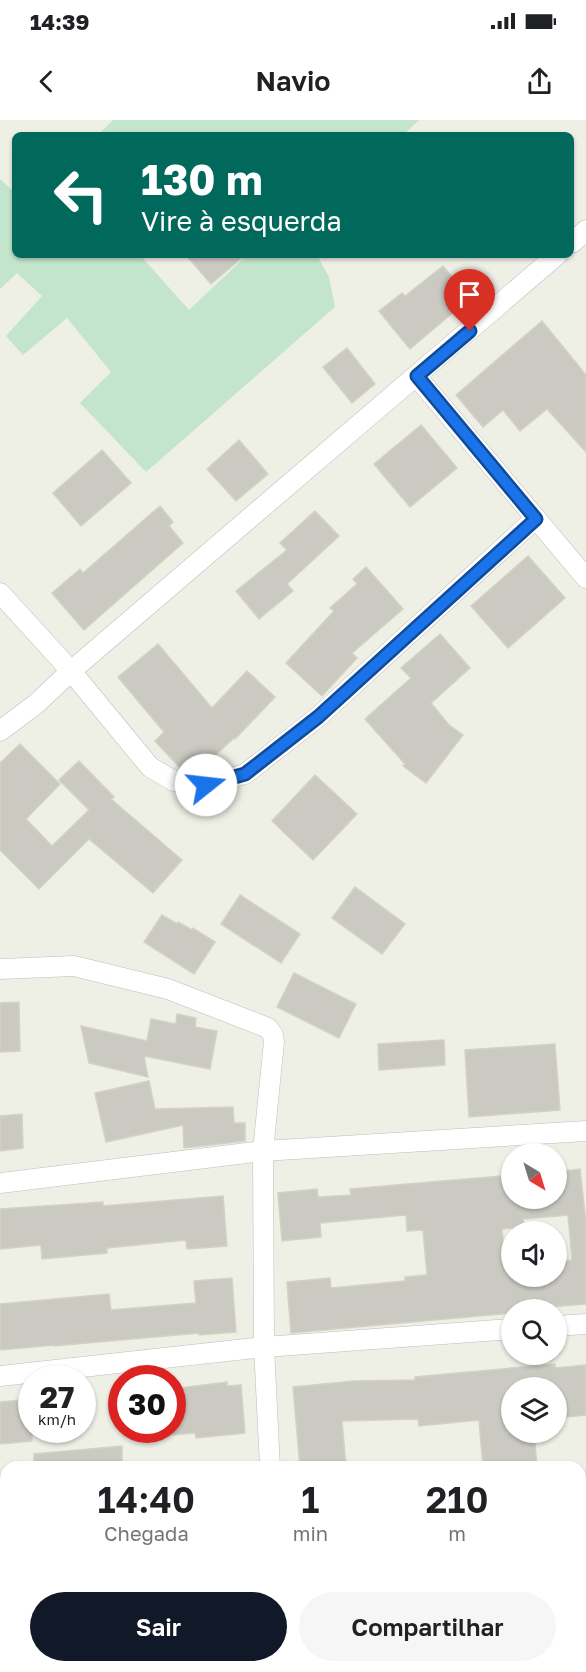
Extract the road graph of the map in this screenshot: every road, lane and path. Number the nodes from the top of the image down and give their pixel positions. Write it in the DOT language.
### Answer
graph roads {
  1 [pos="586,230"];
  2 [pos="574,241"];
  3 [pos="554,258"];
  4 [pos="417,376"];
  5 [pos="536,519"];
  6 [pos="586,578"];
  7 [pos="0,593"];
  8 [pos="71,671"];
  9 [pos="0,731"];
  10 [pos="0,969"];
  11 [pos="586,1131"];
  12 [pos="263,1151"];
  13 [pos="0,1183"];
  14 [pos="586,1324"];
  15 [pos="567,1325"];
  16 [pos="501,1330"];
  17 [pos="264,1347"];
  18 [pos="0,1376"];
  19 [pos="270,1461"];
  1 -- 2 [label="street"];
  3 -- 4 [label="street"];
  4 -- 5 [label="street"];
  4 -- 8 [label="street"];
  5 -- 6 [label="street"];
  5 -- 8 [label="street"];
  7 -- 8 [label="street"];
  8 -- 9 [label="street"];
  10 -- 12 [label="street"];
  11 -- 12 [label="street"];
  12 -- 13 [label="street"];
  12 -- 17 [label="street"];
  14 -- 15 [label="street"];
  16 -- 17 [label="street"];
  17 -- 18 [label="street"];
  17 -- 19 [label="street"];
}
